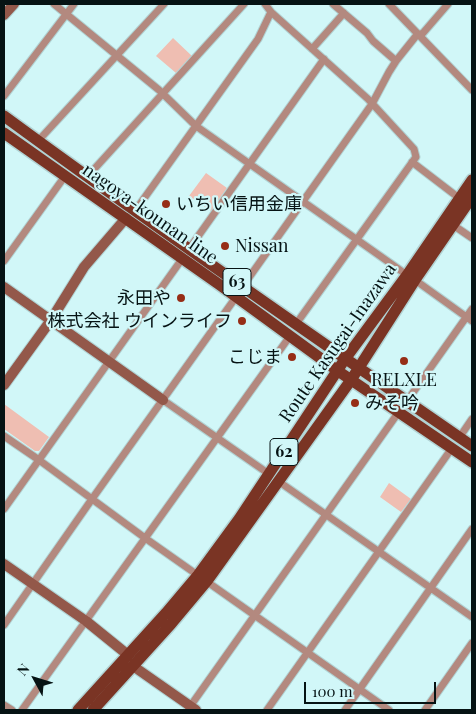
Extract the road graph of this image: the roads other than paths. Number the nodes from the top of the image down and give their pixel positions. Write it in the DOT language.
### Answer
graph roads {
  1 [pos="14,4"];
  2 [pos="54,4"];
  3 [pos="74,4"];
  4 [pos="164,4"];
  5 [pos="244,4"];
  6 [pos="265,4"];
  7 [pos="333,4"];
  8 [pos="388,4"];
  9 [pos="448,4"];
  10 [pos="271,12"];
  11 [pos="344,13"];
  12 [pos="66,14"];
  13 [pos="4,15"];
  14 [pos="420,35"];
  15 [pos="312,49"];
  16 [pos="117,55"];
  17 [pos="324,59"];
  18 [pos="396,61"];
  19 [pos="472,90"];
  20 [pos="162,93"];
  21 [pos="4,96"];
  22 [pos="372,104"];
  23 [pos="4,116"];
  24 [pos="196,126"];
  25 [pos="4,134"];
  26 [pos="38,141"];
  27 [pos="412,162"];
  28 [pos="249,164"];
  29 [pos="65,176"];
  30 [pos="87,177"];
  31 [pos="472,180"];
  32 [pos="472,197"];
  33 [pos="459,198"];
  34 [pos="303,201"];
  35 [pos="136,211"];
  36 [pos="126,218"];
  37 [pos="454,224"];
  38 [pos="472,238"];
  39 [pos="356,239"];
  40 [pos="189,249"];
  41 [pos="182,259"];
  42 [pos="4,261"];
  43 [pos="411,278"];
  44 [pos="243,286"];
  45 [pos="4,287"];
  46 [pos="236,297"];
  47 [pos="472,309"];
  48 [pos="469,319"];
  49 [pos="51,320"];
  50 [pos="296,324"];
  51 [pos="290,336"];
  52 [pos="345,359"];
  53 [pos="109,362"];
  54 [pos="358,368"];
  55 [pos="338,371"];
  56 [pos="351,380"];
  57 [pos="4,385"];
  58 [pos="163,400"];
  59 [pos="407,401"];
  60 [pos="398,413"];
  61 [pos="472,419"];
  62 [pos="4,436"];
  63 [pos="217,438"];
  64 [pos="459,438"];
  65 [pos="472,446"];
  66 [pos="452,448"];
  67 [pos="39,460"];
  68 [pos="472,462"];
  69 [pos="274,477"];
  70 [pos="92,499"];
  71 [pos="4,509"];
  72 [pos="326,514"];
  73 [pos="472,529"];
  74 [pos="145,538"];
  75 [pos="379,552"];
  76 [pos="4,564"];
  77 [pos="202,578"];
  78 [pos="32,584"];
  79 [pos="430,588"];
  80 [pos="255,615"];
  81 [pos="472,617"];
  82 [pos="86,621"];
  83 [pos="4,625"];
  84 [pos="472,643"];
  85 [pos="308,653"];
  86 [pos="128,655"];
  87 [pos="133,666"];
  88 [pos="360,690"];
  89 [pos="4,704"];
  90 [pos="191,709"];
  91 [pos="12,710"];
  92 [pos="22,710"];
  93 [pos="78,710"];
  94 [pos="93,710"];
  95 [pos="267,710"];
  96 [pos="345,710"];
  97 [pos="389,710"];
  98 [pos="425,710"];
  1 -- 13 [label="street"];
  2 -- 12 [label="street"];
  3 -- 12 [label="street"];
  4 -- 16 [label="street"];
  5 -- 20 [label="street"];
  6 -- 10 [label="street"];
  7 -- 11 [label="street"];
  8 -- 14 [label="street"];
  9 -- 14 [label="street"];
  10 -- 15 [label="street"];
  10 -- 24 [label="street"];
  11 -- 15 [label="street"];
  11 -- 18 [label="street"];
  12 -- 16 [label="street"];
  12 -- 21 [label="street"];
  14 -- 18 [label="street"];
  14 -- 19 [label="street"];
  15 -- 17 [label="street"];
  16 -- 20 [label="street"];
  16 -- 26 [label="street"];
  17 -- 22 [label="street"];
  17 -- 28 [label="street"];
  18 -- 22 [label="street"];
  20 -- 24 [label="street"];
  20 -- 30 [label="street"];
  22 -- 27 [label="street"];
  22 -- 34 [label="street"];
  23 -- 26 [label="main road, nagoya-kounan line / 63"];
  24 -- 28 [label="street"];
  24 -- 35 [label="street"];
  25 -- 29 [label="main road, nagoya-kounan line / 63"];
  26 -- 30 [label="main road, nagoya-kounan line / 63"];
  27 -- 33 [label="street"];
  27 -- 39 [label="street"];
  28 -- 34 [label="street"];
  28 -- 40 [label="street"];
  29 -- 36 [label="main road, nagoya-kounan line / 63"];
  29 -- 42 [label="street"];
  30 -- 35 [label="main road, nagoya-kounan line / 63"];
  31 -- 33 [label="main road, Route Kasugai-Inazawa / 62"];
  32 -- 37 [label="main road, Route Kasugai-Inazawa / 62"];
  33 -- 43 [label="main road, Route Kasugai-Inazawa / 62"];
  34 -- 39 [label="street"];
  34 -- 44 [label="street"];
  35 -- 40 [label="main road, nagoya-kounan line / 63"];
  36 -- 41 [label="main road, nagoya-kounan line / 63"];
  36 -- 49 [label="street"];
  37 -- 38 [label="street"];
  37 -- 43 [label="main road, Route Kasugai-Inazawa / 62"];
  39 -- 43 [label="street"];
  39 -- 50 [label="street"];
  40 -- 44 [label="main road, nagoya-kounan line / 63"];
  41 -- 46 [label="main road, nagoya-kounan line / 63"];
  41 -- 53 [label="street"];
  43 -- 48 [label="street"];
  43 -- 52 [label="main road, Route Kasugai-Inazawa / 62"];
  43 -- 54 [label="main road, Route Kasugai-Inazawa / 62"];
  44 -- 50 [label="main road, nagoya-kounan line / 63"];
  45 -- 49 [label="street"];
  46 -- 51 [label="main road, nagoya-kounan line / 63"];
  46 -- 58 [label="street"];
  47 -- 48 [label="street"];
  48 -- 59 [label="street"];
  49 -- 53 [label="street"];
  49 -- 57 [label="street"];
  50 -- 52 [label="main road, nagoya-kounan line / 63"];
  51 -- 55 [label="main road, nagoya-kounan line / 63"];
  51 -- 63 [label="street"];
  52 -- 54 [label="main road, nagoya-kounan line / 63"];
  52 -- 55 [label="main road, Route Kasugai-Inazawa / 62"];
  53 -- 58 [label="street"];
  53 -- 67 [label="street"];
  54 -- 56 [label="main road, Route Kasugai-Inazawa / 62"];
  54 -- 59 [label="main road, nagoya-kounan line / 63"];
  55 -- 56 [label="main road, nagoya-kounan line / 63"];
  55 -- 69 [label="main road, Route Kasugai-Inazawa / 62"];
  56 -- 60 [label="main road, nagoya-kounan line / 63"];
  56 -- 69 [label="main road, Route Kasugai-Inazawa / 62"];
  58 -- 63 [label="street"];
  58 -- 70 [label="street"];
  59 -- 64 [label="main road, nagoya-kounan line / 63"];
  60 -- 66 [label="main road, nagoya-kounan line / 63"];
  60 -- 72 [label="street"];
  61 -- 64 [label="street"];
  62 -- 67 [label="street"];
  63 -- 69 [label="street"];
  63 -- 74 [label="street"];
  64 -- 65 [label="main road, nagoya-kounan line / 63"];
  66 -- 68 [label="main road, nagoya-kounan line / 63"];
  66 -- 75 [label="street"];
  67 -- 70 [label="street"];
  67 -- 71 [label="street"];
  69 -- 72 [label="street"];
  69 -- 77 [label="main road, Route Kasugai-Inazawa / 62"];
  70 -- 74 [label="street"];
  70 -- 78 [label="street"];
  72 -- 75 [label="street"];
  72 -- 80 [label="street"];
  73 -- 79 [label="street"];
  74 -- 77 [label="street"];
  74 -- 82 [label="street"];
  75 -- 79 [label="street"];
  75 -- 85 [label="street"];
  76 -- 78 [label="street"];
  77 -- 80 [label="street"];
  77 -- 86 [label="main road, Route Kasugai-Inazawa / 62"];
  77 -- 87 [label="main road, Route Kasugai-Inazawa / 62"];
  78 -- 82 [label="street"];
  78 -- 83 [label="street"];
  79 -- 81 [label="street"];
  79 -- 88 [label="street"];
  80 -- 85 [label="street"];
  80 -- 90 [label="street"];
  82 -- 86 [label="street"];
  82 -- 92 [label="street"];
  84 -- 98 [label="street"];
  85 -- 88 [label="street"];
  85 -- 95 [label="street"];
  86 -- 93 [label="main road, Route Kasugai-Inazawa / 62"];
  87 -- 90 [label="street"];
  87 -- 94 [label="main road, Route Kasugai-Inazawa / 62"];
  88 -- 96 [label="street"];
  88 -- 97 [label="street"];
  89 -- 91 [label="street"];
}
